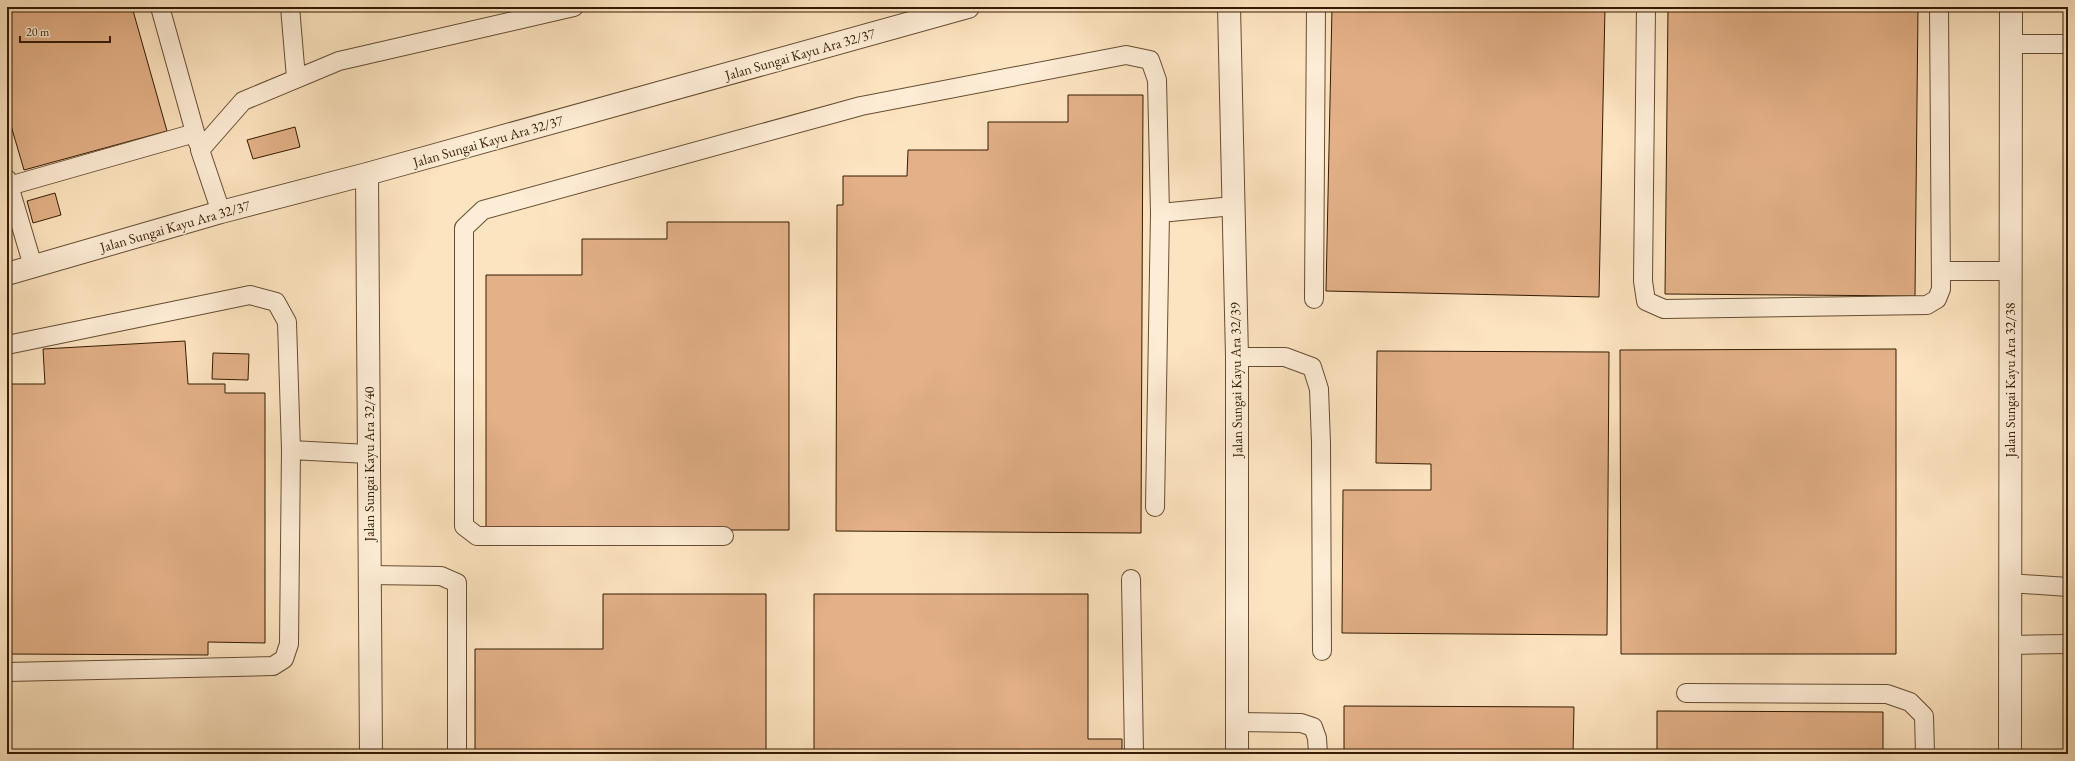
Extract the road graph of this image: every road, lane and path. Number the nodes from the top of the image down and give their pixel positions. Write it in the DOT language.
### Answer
graph roads {
  1 [pos="160,7"];
  2 [pos="290,7"];
  3 [pos="574,7"];
  4 [pos="968,7"];
  5 [pos="1229,7"];
  6 [pos="1316,7"];
  7 [pos="1646,7"];
  8 [pos="1939,7"];
  9 [pos="2011,7"];
  10 [pos="2011,44"];
  11 [pos="2068,44"];
  12 [pos="296,78"];
  13 [pos="195,133"];
  14 [pos="200,150"];
  15 [pos="367,174"];
  16 [pos="8,182"];
  17 [pos="1233,206"];
  18 [pos="221,212"];
  19 [pos="1160,213"];
  20 [pos="33,266"];
  21 [pos="1941,271"];
  22 [pos="2010,271"];
  23 [pos="7,274"];
  24 [pos="1314,299"];
  25 [pos="7,345"];
  26 [pos="1237,358"];
  27 [pos="291,450"];
  28 [pos="368,454"];
  29 [pos="1155,507"];
  30 [pos="724,536"];
  31 [pos="370,576"];
  32 [pos="1131,579"];
  33 [pos="2009,583"];
  34 [pos="2068,587"];
  35 [pos="2068,644"];
  36 [pos="2010,645"];
  37 [pos="1322,651"];
  38 [pos="7,672"];
  39 [pos="1686,693"];
  40 [pos="1237,722"];
  41 [pos="371,754"];
  42 [pos="457,754"];
  43 [pos="1134,754"];
  44 [pos="1237,754"];
  45 [pos="1318,754"];
  46 [pos="1925,754"];
  47 [pos="2010,754"];
  1 -- 13 [label="lane"];
  2 -- 12 [label="lane"];
  3 -- 12 [label="lane"];
  4 -- 15 [label="street, Jalan Sungai Kayu Ara 32/37"];
  5 -- 17 [label="street, Jalan Sungai Kayu Ara 32/39"];
  6 -- 24 [label="lane"];
  7 -- 21 [label="lane"];
  8 -- 21 [label="lane"];
  9 -- 10 [label="street, Jalan Sungai Kayu Ara 32/38"];
  10 -- 11 [label="lane"];
  10 -- 22 [label="street, Jalan Sungai Kayu Ara 32/38"];
  12 -- 14 [label="lane"];
  13 -- 14 [label="lane"];
  13 -- 16 [label="lane"];
  14 -- 18 [label="lane"];
  15 -- 18 [label="street, Jalan Sungai Kayu Ara 32/37"];
  15 -- 28 [label="street, Jalan Sungai Kayu Ara 32/40"];
  16 -- 20 [label="lane"];
  17 -- 19 [label="lane"];
  17 -- 26 [label="street, Jalan Sungai Kayu Ara 32/39"];
  18 -- 20 [label="street, Jalan Sungai Kayu Ara 32/37"];
  19 -- 29 [label="lane"];
  19 -- 30 [label="lane"];
  20 -- 23 [label="street, Jalan Sungai Kayu Ara 32/37"];
  21 -- 22 [label="lane"];
  22 -- 33 [label="street, Jalan Sungai Kayu Ara 32/38"];
  25 -- 27 [label="lane"];
  26 -- 37 [label="lane"];
  26 -- 40 [label="street, Jalan Sungai Kayu Ara 32/39"];
  27 -- 28 [label="lane"];
  27 -- 38 [label="lane"];
  28 -- 31 [label="street, Jalan Sungai Kayu Ara 32/40"];
  31 -- 41 [label="street, Jalan Sungai Kayu Ara 32/40"];
  31 -- 42 [label="lane"];
  32 -- 43 [label="lane"];
  33 -- 34 [label="lane"];
  33 -- 36 [label="street, Jalan Sungai Kayu Ara 32/38"];
  35 -- 36 [label="lane"];
  36 -- 47 [label="street, Jalan Sungai Kayu Ara 32/38"];
  39 -- 46 [label="lane"];
  40 -- 44 [label="street, Jalan Sungai Kayu Ara 32/39"];
  40 -- 45 [label="lane"];
}
